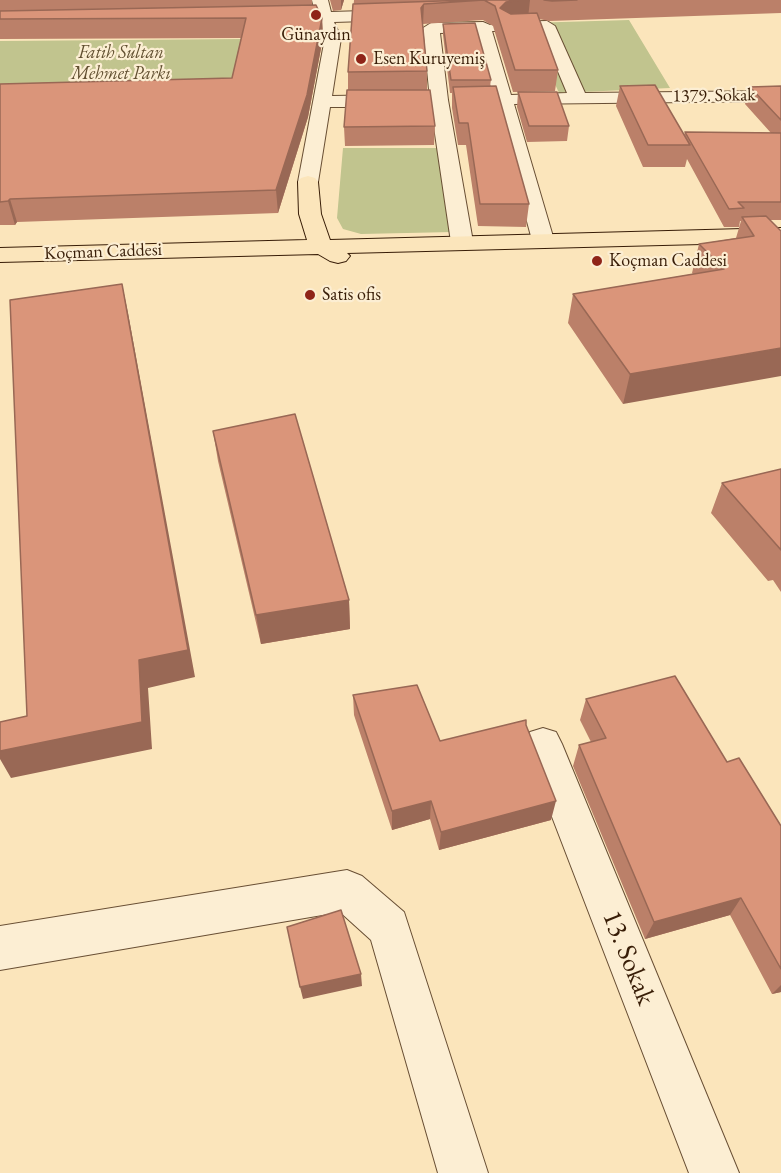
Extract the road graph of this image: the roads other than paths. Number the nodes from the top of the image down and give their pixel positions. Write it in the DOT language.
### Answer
graph roads {
  1 [pos="322,9"];
  2 [pos="546,10"];
  3 [pos="266,19"];
  4 [pos="483,27"];
  5 [pos="781,96"];
  6 [pos="578,98"];
  7 [pos="482,99"];
  8 [pos="504,99"];
  9 [pos="439,100"];
  10 [pos="460,100"];
  11 [pos="322,102"];
  12 [pos="308,182"];
  13 [pos="781,235"];
  14 [pos="543,240"];
  15 [pos="462,242"];
  16 [pos="321,245"];
  17 [pos="269,246"];
  18 [pos="781,250"];
  19 [pos="0,255"];
  20 [pos="366,258"];
  21 [pos="0,267"];
  22 [pos="543,744"];
  23 [pos="0,948"];
  24 [pos="463,1173"];
  25 [pos="714,1173"];
  1 -- 2 [label="street"];
  1 -- 3 [label="street"];
  1 -- 11 [label="street"];
  4 -- 6 [label="street"];
  4 -- 8 [label="street"];
  4 -- 9 [label="street"];
  5 -- 6 [label="street, 1379. Sokak"];
  6 -- 8 [label="street, 1379. Sokak"];
  7 -- 8 [label="street, 1379. Sokak"];
  8 -- 14 [label="street"];
  9 -- 10 [label="street"];
  9 -- 11 [label="street"];
  9 -- 15 [label="street"];
  11 -- 12 [label="street"];
  12 -- 16 [label="main road"];
  12 -- 17 [label="main road"];
  13 -- 14 [label="main road, Koçman Caddesi"];
  14 -- 15 [label="main road, Koçman Caddesi"];
  15 -- 16 [label="main road, Koçman Caddesi"];
  16 -- 17 [label="main road, Koçman Caddesi"];
  16 -- 20 [label="main road"];
  17 -- 19 [label="main road, Koçman Caddesi"];
  18 -- 20 [label="main road, Koçman Caddesi"];
  20 -- 21 [label="main road, Koçman Caddesi"];
  22 -- 25 [label="street, 13. Sokak"];
  23 -- 24 [label="street"];
}
